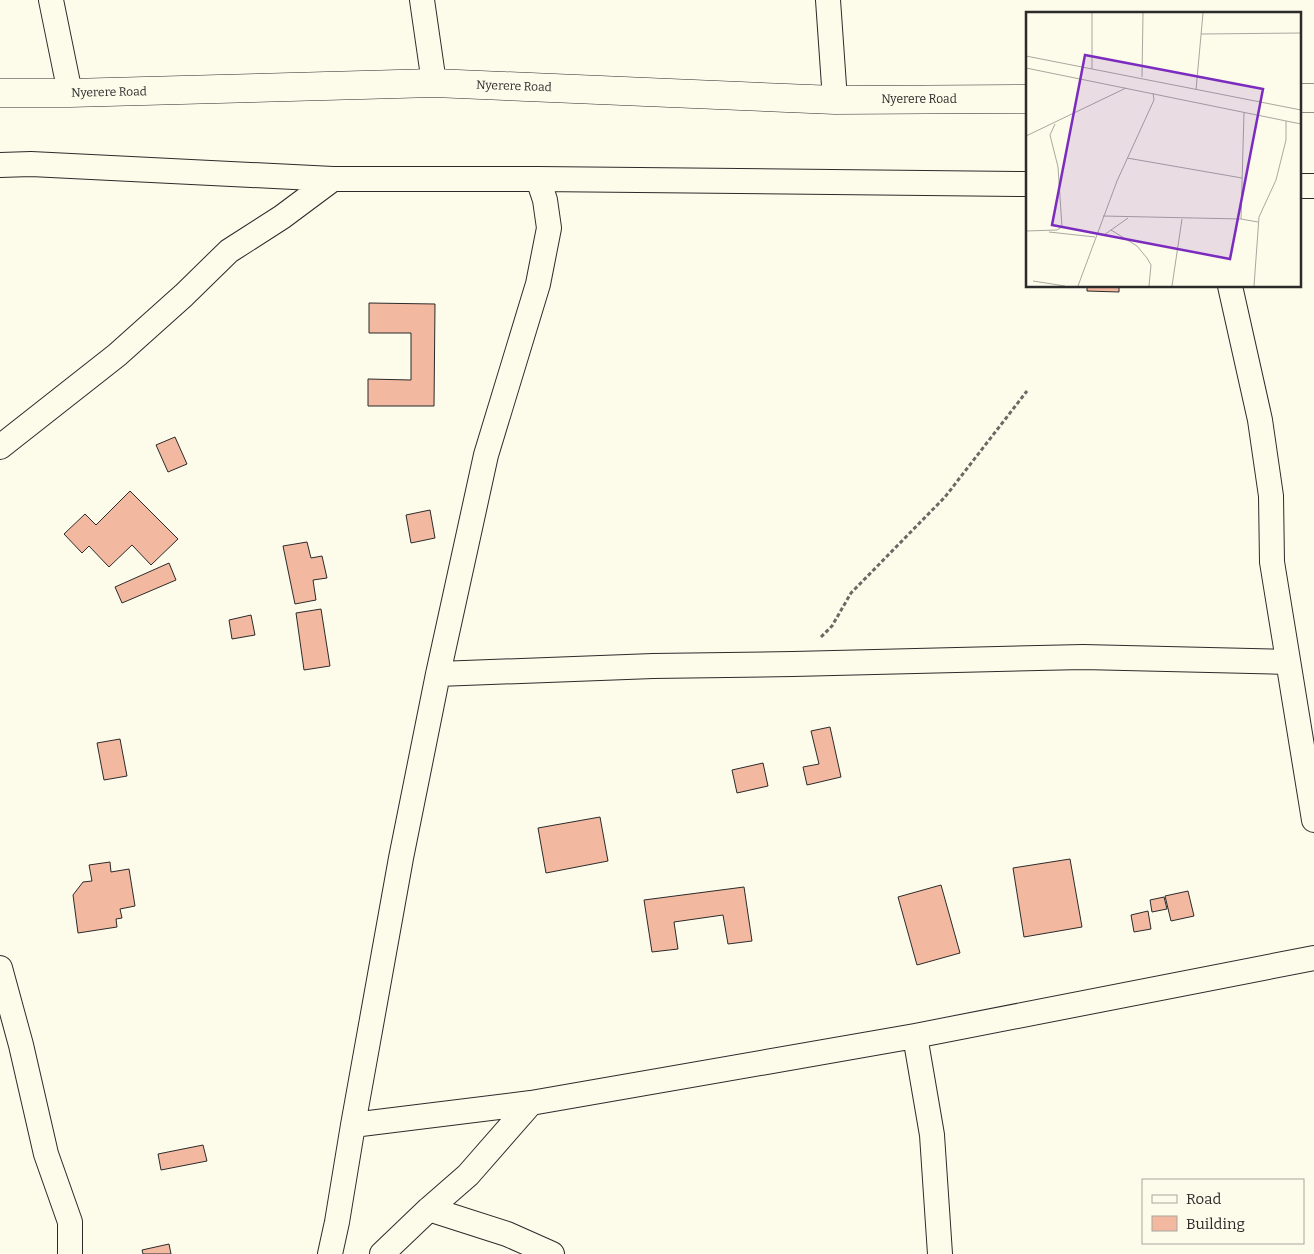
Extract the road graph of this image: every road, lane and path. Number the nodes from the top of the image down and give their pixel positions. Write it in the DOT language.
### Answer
graph roads {
  1 [pos="51,0"];
  2 [pos="422,0"];
  3 [pos="828,0"];
  4 [pos="434,83"];
  5 [pos="0,93"];
  6 [pos="70,93"];
  7 [pos="1026,99"];
  8 [pos="835,100"];
  9 [pos="0,165"];
  10 [pos="333,179"];
  11 [pos="538,179"];
  12 [pos="1026,184"];
  13 [pos="1230,288"];
  14 [pos="1027,391"];
  15 [pos="0,447"];
  16 [pos="1288,662"];
  17 [pos="793,664"];
  18 [pos="438,674"];
  19 [pos="1314,820"];
  20 [pos="1314,958"];
  21 [pos="0,968"];
  22 [pos="915,1036"];
  23 [pos="531,1104"];
  24 [pos="353,1125"];
  25 [pos="429,1209"];
  26 [pos="70,1254"];
  27 [pos="330,1254"];
  28 [pos="382,1254"];
  29 [pos="552,1254"];
  30 [pos="940,1254"];
  1 -- 6 [label="street"];
  2 -- 4 [label="street"];
  3 -- 8 [label="street"];
  4 -- 6 [label="highway, Nyerere Road"];
  4 -- 8 [label="highway, Nyerere Road"];
  5 -- 6 [label="highway, Nyerere Road"];
  7 -- 8 [label="highway, Nyerere Road"];
  9 -- 10 [label="street"];
  10 -- 11 [label="street"];
  10 -- 15 [label="street"];
  11 -- 12 [label="street"];
  11 -- 18 [label="street"];
  13 -- 16 [label="street"];
  14 -- 17 [label="path"];
  16 -- 17 [label="street"];
  16 -- 19 [label="street"];
  17 -- 18 [label="street"];
  18 -- 24 [label="street"];
  20 -- 22 [label="street"];
  21 -- 26 [label="street"];
  22 -- 23 [label="street"];
  22 -- 30 [label="street"];
  23 -- 24 [label="street"];
  23 -- 25 [label="street"];
  24 -- 27 [label="street"];
  25 -- 28 [label="street"];
  25 -- 29 [label="street"];
}
